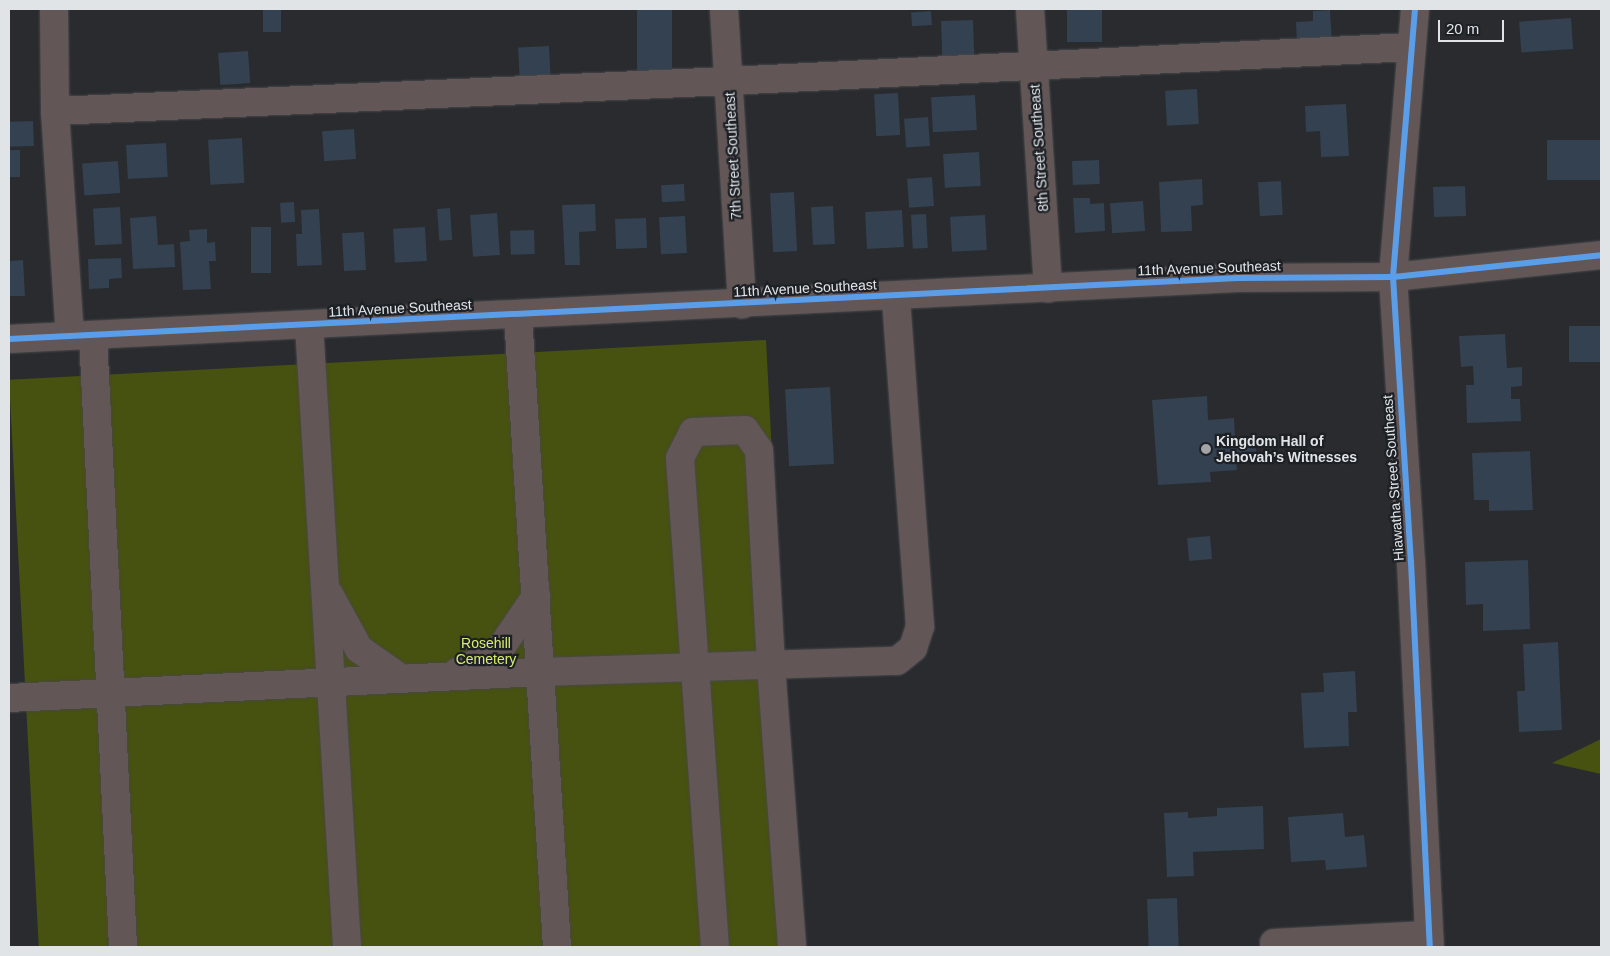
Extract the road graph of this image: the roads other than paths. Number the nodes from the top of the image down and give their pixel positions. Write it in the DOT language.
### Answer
graph roads {
  1 [pos="54,9"];
  2 [pos="724,9"];
  3 [pos="1030,9"];
  4 [pos="1415,9"];
  5 [pos="1411,47"];
  6 [pos="1034,66"];
  7 [pos="728,81"];
  8 [pos="55,111"];
  9 [pos="1601,255"];
  10 [pos="1393,277"];
  11 [pos="1048,288"];
  12 [pos="896,296"];
  13 [pos="742,304"];
  14 [pos="518,315"];
  15 [pos="309,325"];
  16 [pos="82,336"];
  17 [pos="9,339"];
  18 [pos="325,586"];
  19 [pos="536,596"];
  20 [pos="695,666"];
  21 [pos="771,666"];
  22 [pos="541,672"];
  23 [pos="447,677"];
  24 [pos="402,679"];
  25 [pos="331,682"];
  26 [pos="110,693"];
  27 [pos="9,698"];
  28 [pos="1430,941"];
  29 [pos="1274,943"];
  30 [pos="124,947"];
  31 [pos="347,947"];
  32 [pos="557,947"];
  33 [pos="715,947"];
  34 [pos="792,947"];
  1 -- 8 [label="street"];
  2 -- 7 [label="street, 7th Street Southeast"];
  3 -- 6 [label="street, 8th Street Southeast"];
  4 -- 5 [label="street, Hiawatha Street Southeast"];
  5 -- 6 [label="street"];
  5 -- 10 [label="street, Hiawatha Street Southeast"];
  6 -- 7 [label="street"];
  6 -- 11 [label="street, 8th Street Southeast"];
  7 -- 8 [label="street"];
  7 -- 13 [label="street, 7th Street Southeast"];
  8 -- 16 [label="street"];
  9 -- 10 [label="street, 11th Avenue Southeast"];
  10 -- 11 [label="street, 11th Avenue Southeast"];
  10 -- 28 [label="street, Hiawatha Street Southeast"];
  11 -- 12 [label="street, 11th Avenue Southeast"];
  12 -- 13 [label="street, 11th Avenue Southeast"];
  12 -- 21 [label="street"];
  13 -- 14 [label="street, 11th Avenue Southeast"];
  14 -- 15 [label="street, 11th Avenue Southeast"];
  14 -- 19 [label="street"];
  15 -- 16 [label="street, 11th Avenue Southeast"];
  15 -- 18 [label="street"];
  16 -- 17 [label="street, 11th Avenue Southeast"];
  16 -- 26 [label="street"];
  18 -- 24 [label="street"];
  18 -- 25 [label="street"];
  19 -- 22 [label="street"];
  19 -- 23 [label="street"];
  20 -- 21 [label="street"];
  20 -- 21 [label="street"];
  20 -- 22 [label="street"];
  20 -- 33 [label="street"];
  21 -- 34 [label="street"];
  22 -- 23 [label="street"];
  22 -- 32 [label="street"];
  23 -- 24 [label="street"];
  24 -- 25 [label="street"];
  25 -- 26 [label="street"];
  25 -- 31 [label="street"];
  26 -- 27 [label="street"];
  26 -- 30 [label="street"];
  28 -- 29 [label="street"];
}
